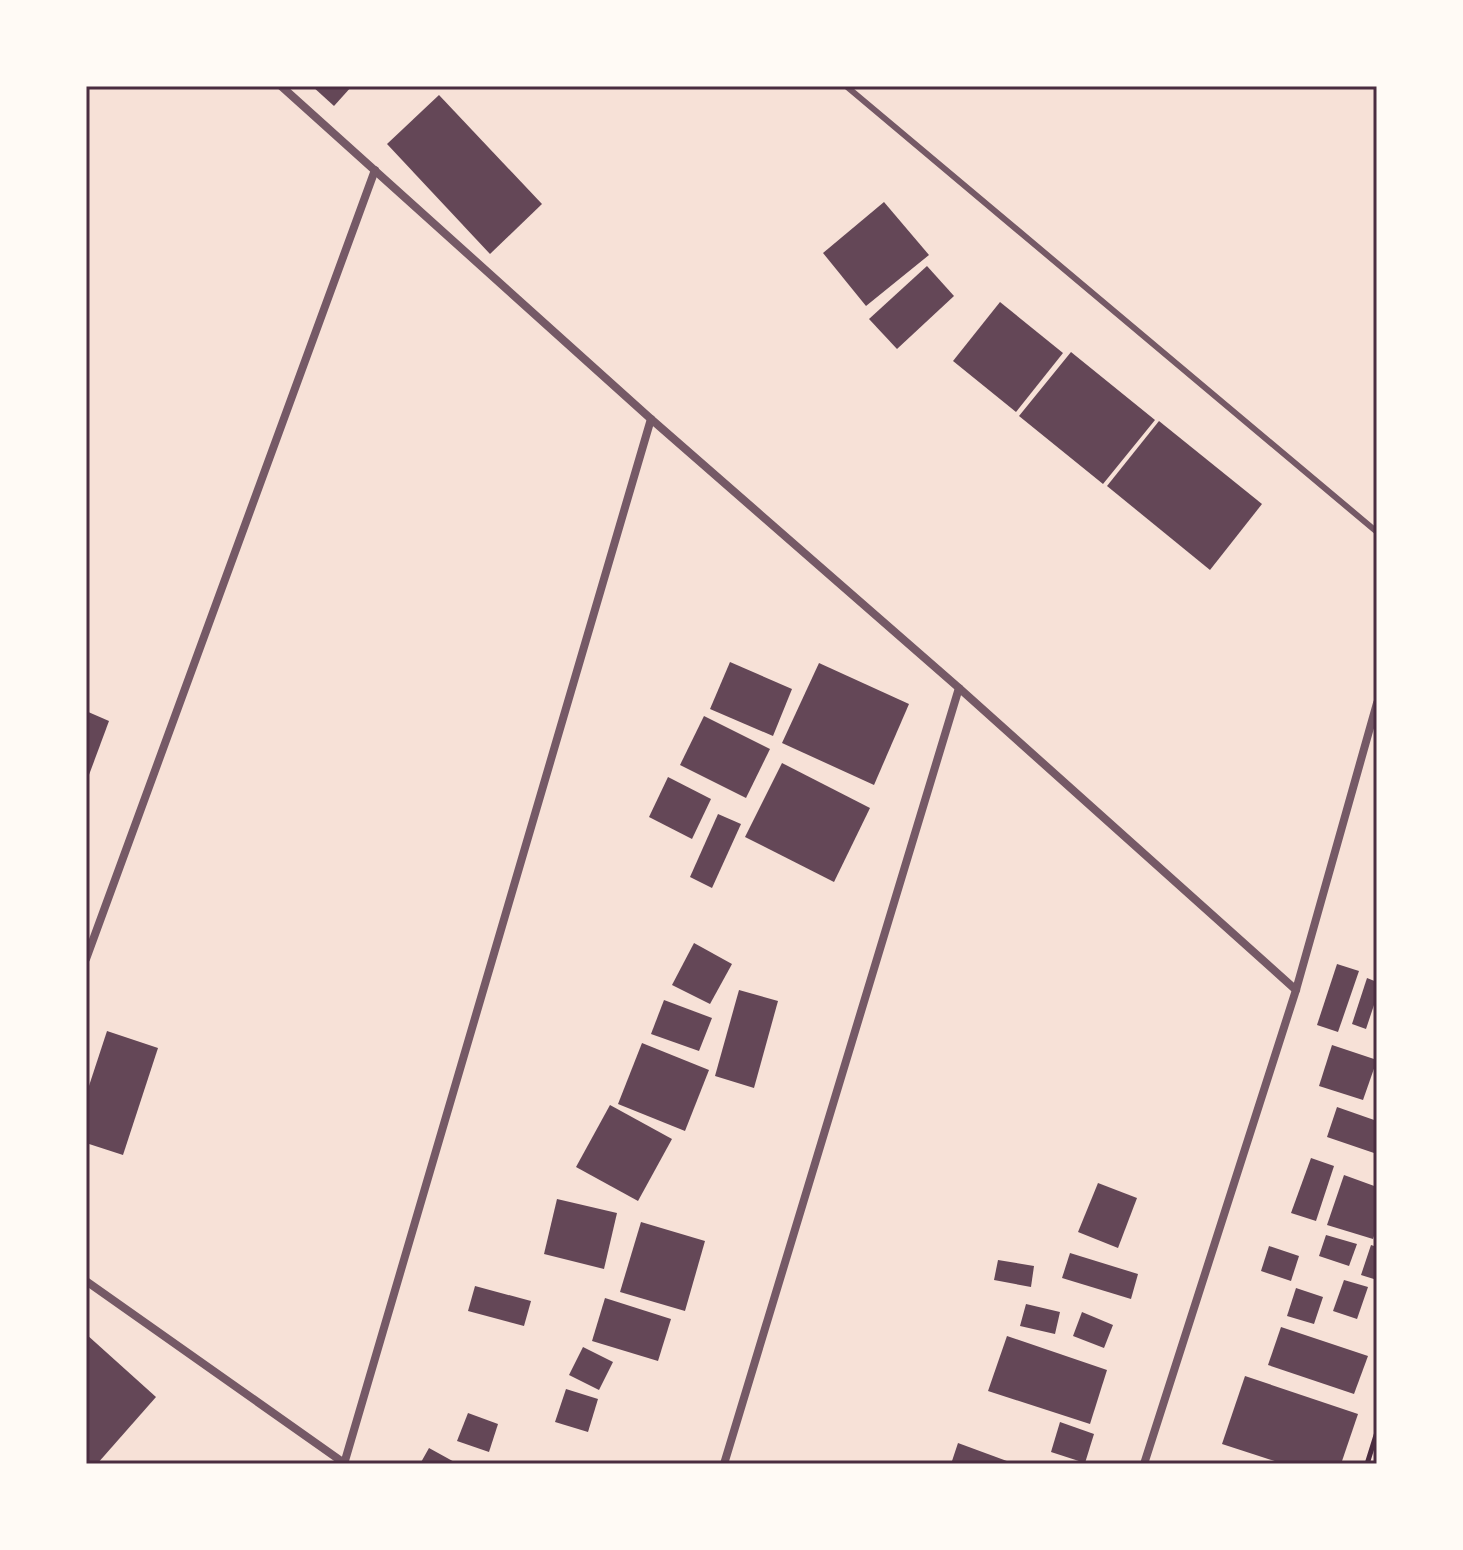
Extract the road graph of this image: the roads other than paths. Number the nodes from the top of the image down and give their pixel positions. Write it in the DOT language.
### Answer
graph roads {
  1 [pos="281,86"];
  2 [pos="846,86"];
  3 [pos="375,170"];
  4 [pos="651,419"];
  5 [pos="1377,532"];
  6 [pos="959,688"];
  7 [pos="1377,703"];
  8 [pos="86,959"];
  9 [pos="1296,990"];
  10 [pos="86,1281"];
  11 [pos="344,1464"];
  12 [pos="724,1464"];
  13 [pos="1144,1464"];
  1 -- 3 [label="street"];
  2 -- 5 [label="lane"];
  3 -- 4 [label="street"];
  3 -- 8 [label="street"];
  4 -- 6 [label="street"];
  4 -- 11 [label="street"];
  6 -- 9 [label="street"];
  6 -- 12 [label="street"];
  7 -- 9 [label="street"];
  9 -- 13 [label="street"];
  10 -- 11 [label="street"];
}
